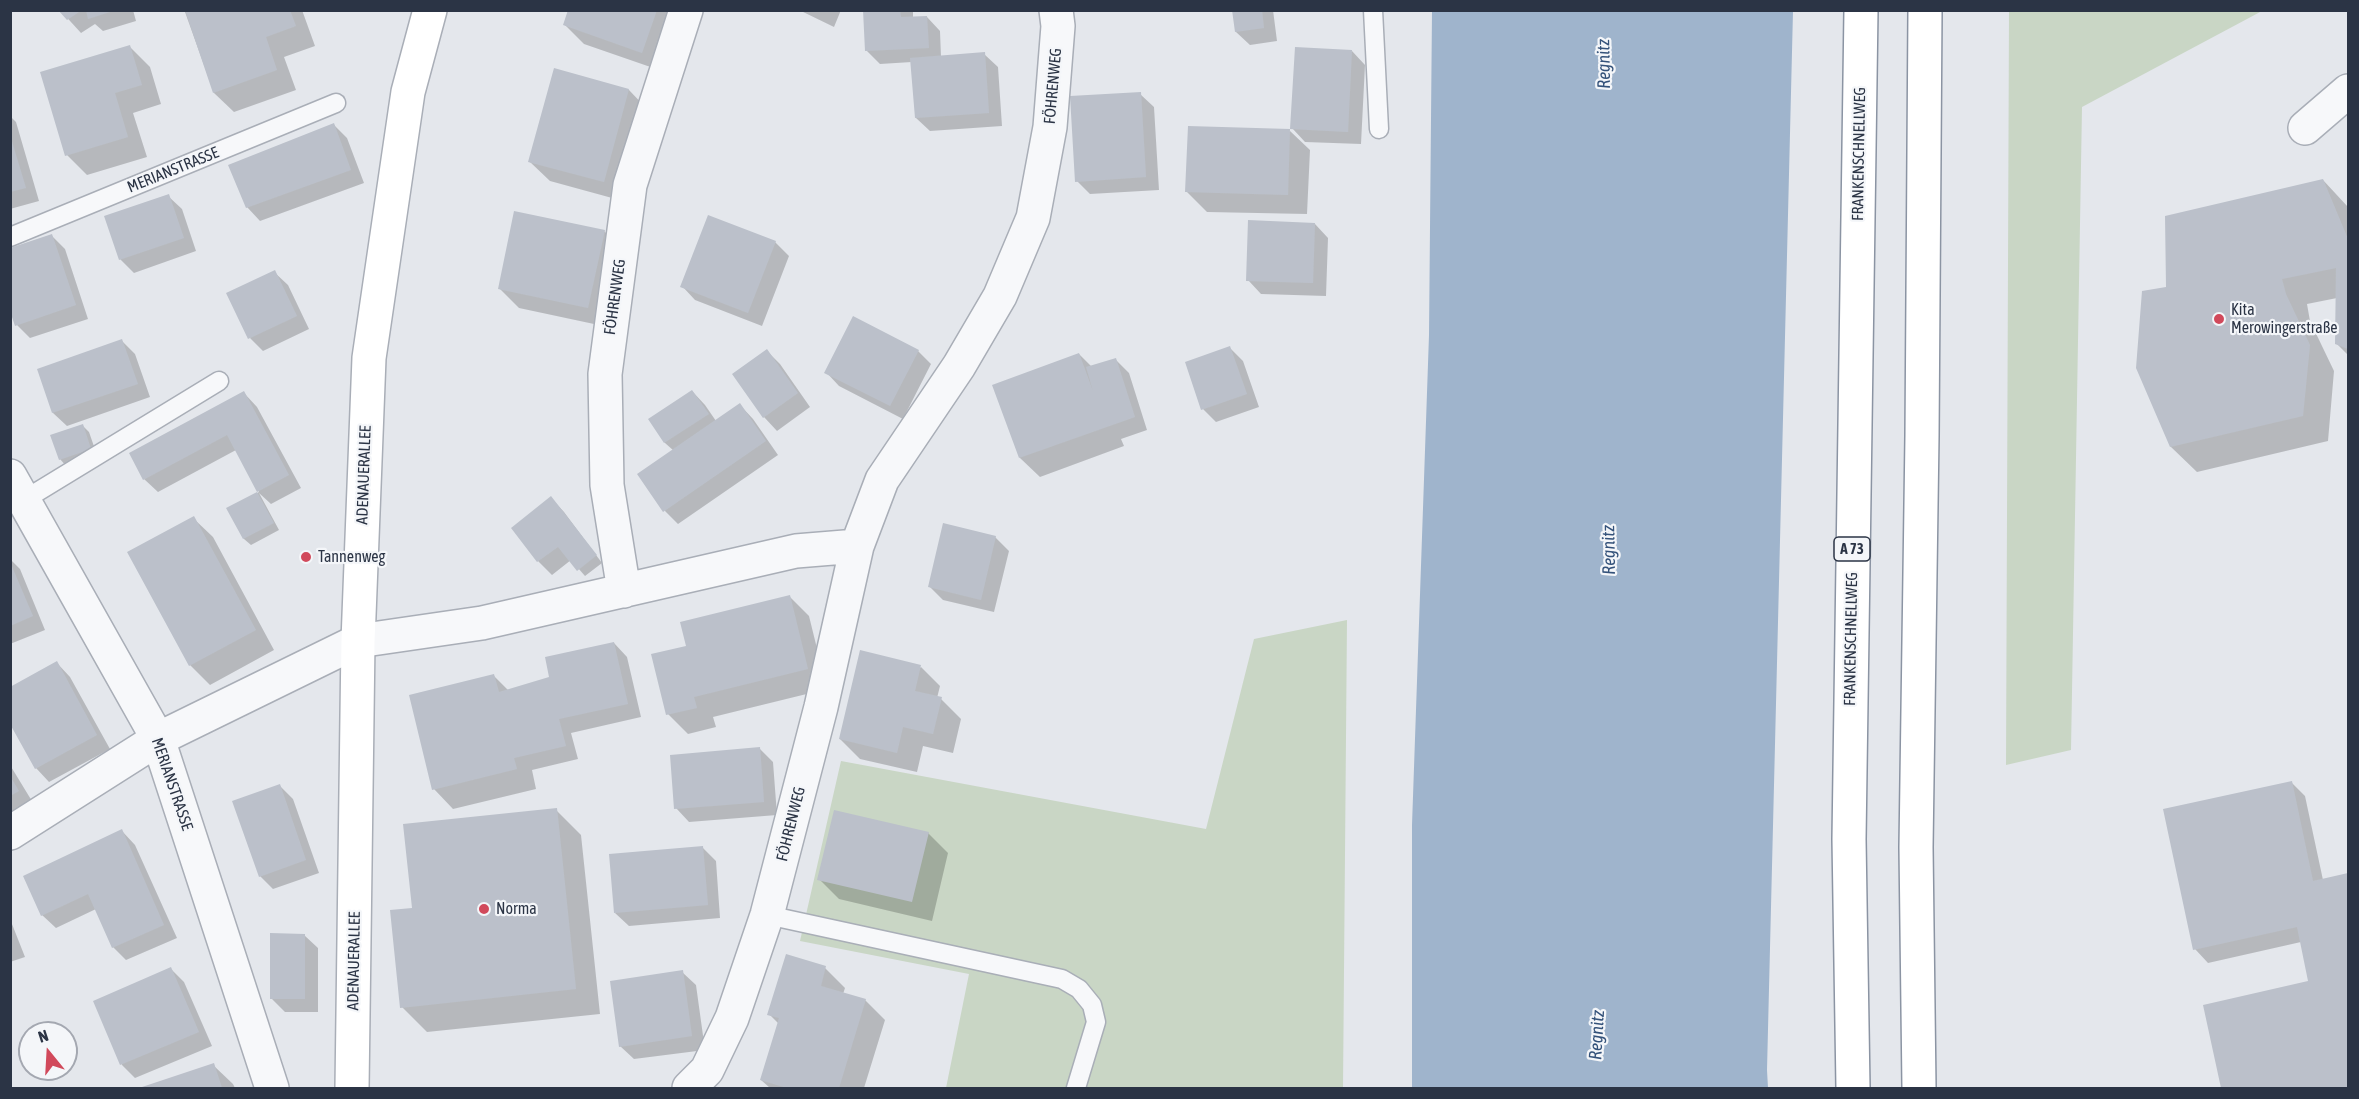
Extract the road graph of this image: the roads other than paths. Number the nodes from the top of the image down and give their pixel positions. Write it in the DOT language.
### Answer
graph roads {
  1 [pos="430,10"];
  2 [pos="686,10"];
  3 [pos="1056,10"];
  4 [pos="1373,10"];
  5 [pos="1861,10"];
  6 [pos="1925,10"];
  7 [pos="2349,91"];
  8 [pos="336,103"];
  9 [pos="2305,128"];
  10 [pos="1379,129"];
  11 [pos="10,237"];
  12 [pos="219,381"];
  13 [pos="17,488"];
  14 [pos="857,546"];
  15 [pos="624,591"];
  16 [pos="358,641"];
  17 [pos="158,739"];
  18 [pos="10,833"];
  19 [pos="767,915"];
  20 [pos="272,1089"];
  21 [pos="352,1089"];
  22 [pos="689,1089"];
  23 [pos="1076,1089"];
  24 [pos="1853,1089"];
  25 [pos="1919,1089"];
  1 -- 16 [label="main road, ADENAUERALLEE"];
  2 -- 15 [label="street, FÖHRENWEG"];
  3 -- 14 [label="street, FÖHRENWEG"];
  4 -- 10 [label="lane"];
  5 -- 24 [label="main road, FRANKENSCHNELLWEG / A 73"];
  6 -- 25 [label="main road"];
  7 -- 9 [label="street"];
  8 -- 11 [label="lane, MERIANSTRASSE"];
  12 -- 13 [label="lane, MERIANSTRASSE"];
  13 -- 17 [label="street, MERIANSTRASSE"];
  14 -- 15 [label="street"];
  14 -- 19 [label="street, FÖHRENWEG"];
  15 -- 16 [label="street"];
  16 -- 17 [label="street"];
  16 -- 21 [label="main road, ADENAUERALLEE"];
  17 -- 18 [label="street"];
  17 -- 20 [label="street, MERIANSTRASSE"];
  19 -- 22 [label="street, FÖHRENWEG"];
  19 -- 23 [label="lane"];
}
